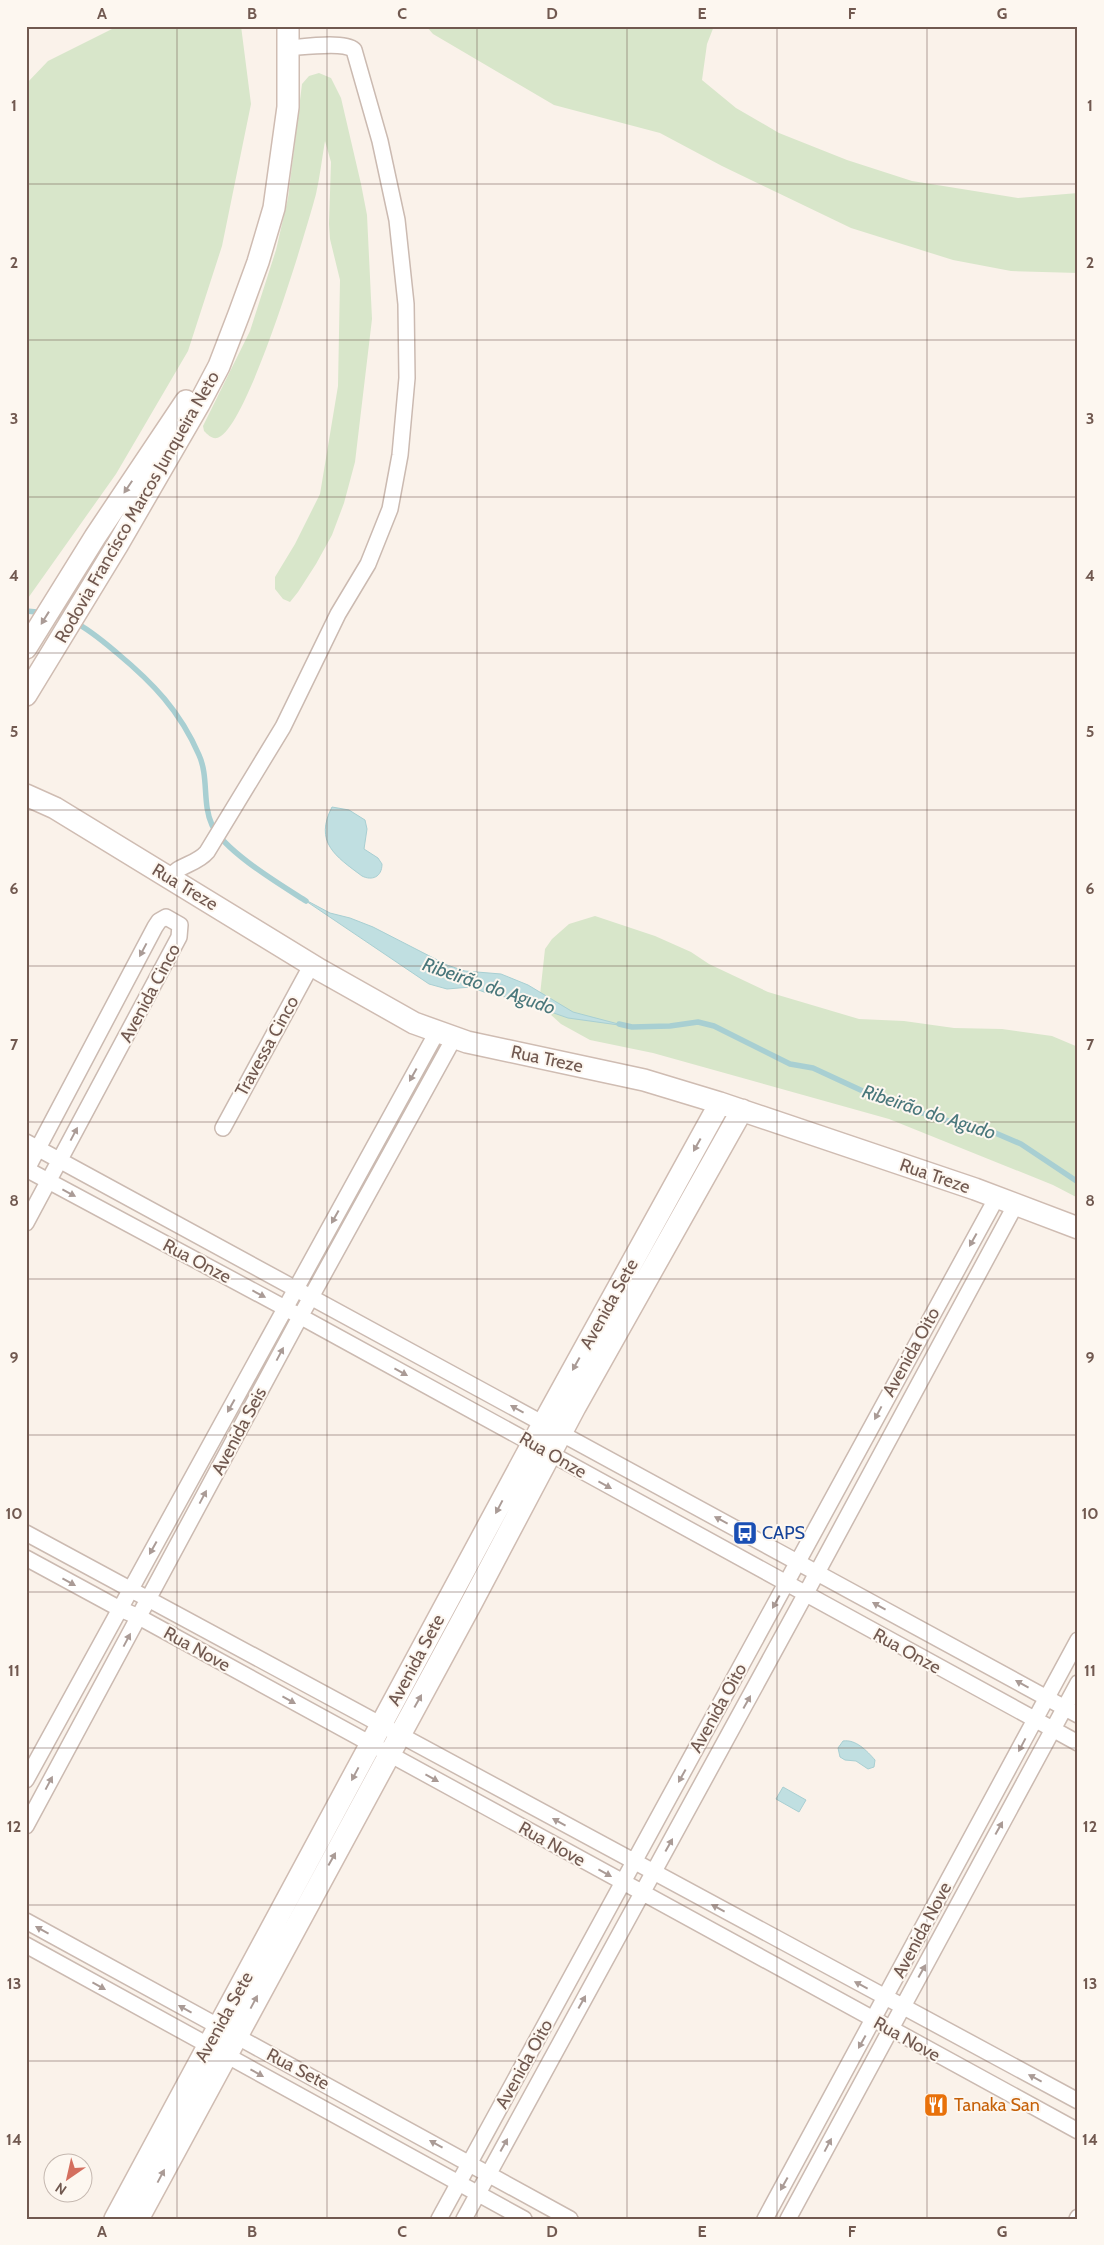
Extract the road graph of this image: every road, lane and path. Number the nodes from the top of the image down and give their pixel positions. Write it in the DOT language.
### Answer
graph roads {
  1 [pos="288,26"];
  2 [pos="288,48"];
  3 [pos="239,314"];
  4 [pos="26,648"];
  5 [pos="28,693"];
  6 [pos="26,780"];
  7 [pos="26,795"];
  8 [pos="55,808"];
  9 [pos="170,878"];
  10 [pos="312,964"];
  11 [pos="446,1035"];
  12 [pos="720,1103"];
  13 [pos="742,1110"];
  14 [pos="223,1128"];
  15 [pos="382,1131"];
  16 [pos="398,1140"];
  17 [pos="32,1145"];
  18 [pos="60,1161"];
  19 [pos="362,1168"];
  20 [pos="26,1170"];
  21 [pos="377,1178"];
  22 [pos="49,1182"];
  23 [pos="1006,1201"];
  24 [pos="26,1223"];
  25 [pos="1078,1228"];
  26 [pos="295,1289"];
  27 [pos="311,1297"];
  28 [pos="284,1308"];
  29 [pos="300,1317"];
  30 [pos="552,1428"];
  31 [pos="541,1449"];
  32 [pos="202,1458"];
  33 [pos="219,1467"];
  34 [pos="26,1533"];
  35 [pos="26,1558"];
  36 [pos="798,1562"];
  37 [pos="817,1572"];
  38 [pos="786,1584"];
  39 [pos="130,1589"];
  40 [pos="805,1595"];
  41 [pos="149,1598"];
  42 [pos="120,1609"];
  43 [pos="139,1617"];
  44 [pos="1078,1640"];
  45 [pos="272,1665"];
  46 [pos="1078,1683"];
  47 [pos="260,1684"];
  48 [pos="1046,1698"];
  49 [pos="1071,1711"];
  50 [pos="63,1714"];
  51 [pos="1035,1720"];
  52 [pos="82,1724"];
  53 [pos="391,1730"];
  54 [pos="1053,1730"];
  55 [pos="1078,1743"];
  56 [pos="380,1749"];
  57 [pos="26,1780"];
  58 [pos="32,1800"];
  59 [pos="26,1826"];
  60 [pos="634,1863"];
  61 [pos="654,1874"];
  62 [pos="624,1883"];
  63 [pos="642,1893"];
  64 [pos="26,1922"];
  65 [pos="26,1945"];
  66 [pos="91,1957"];
  67 [pos="80,1975"];
  68 [pos="885,1998"];
  69 [pos="902,2007"];
  70 [pos="874,2020"];
  71 [pos="890,2030"];
  72 [pos="227,2032"];
  73 [pos="217,2051"];
  74 [pos="1078,2101"];
  75 [pos="1078,2132"];
  76 [pos="469,2163"];
  77 [pos="488,2173"];
  78 [pos="458,2183"];
  79 [pos="478,2194"];
  80 [pos="115,2219"];
  81 [pos="138,2219"];
  82 [pos="439,2219"];
  83 [pos="464,2219"];
  84 [pos="524,2219"];
  85 [pos="570,2219"];
  86 [pos="765,2219"];
  87 [pos="788,2219"];
  1 -- 2 [label="street, Rodovia Francisco Marcos Junqueira Neto"];
  2 -- 3 [label="street, Rodovia Francisco Marcos Junqueira Neto"];
  2 -- 9 [label="street"];
  3 -- 4 [label="street, Rodovia Francisco Marcos Junqueira Neto, one-way"];
  3 -- 5 [label="street, Rodovia Francisco Marcos Junqueira Neto"];
  6 -- 8 [label="street, Rua Treze"];
  7 -- 8 [label="street, Rua Treze"];
  8 -- 9 [label="street, Rua Treze"];
  9 -- 10 [label="street, Rua Treze"];
  10 -- 11 [label="street, Rua Treze"];
  10 -- 14 [label="street, Travessa Cinco"];
  11 -- 12 [label="street, Rua Treze"];
  11 -- 15 [label="street, Avenida Seis, one-way"];
  11 -- 16 [label="street, Avenida Seis"];
  12 -- 13 [label="street, Rua Treze"];
  12 -- 30 [label="street, Avenida Sete, one-way"];
  13 -- 23 [label="street, Rua Treze"];
  13 -- 30 [label="street, Avenida Sete"];
  15 -- 16 [label="street"];
  15 -- 19 [label="street, Avenida Seis"];
  16 -- 21 [label="street, Avenida Seis"];
  17 -- 18 [label="street, Rua Onze"];
  18 -- 17 [label="street, Avenida Cinco, one-way"];
  17 -- 20 [label="street, Avenida Cinco"];
  18 -- 22 [label="street, Avenida Cinco"];
  18 -- 26 [label="street, Rua Onze"];
  19 -- 21 [label="street"];
  19 -- 26 [label="street, Avenida Seis, one-way"];
  20 -- 22 [label="street, Rua Onze"];
  21 -- 27 [label="street, Avenida Seis"];
  22 -- 24 [label="street, Avenida Cinco"];
  22 -- 28 [label="street, Rua Onze, one-way"];
  23 -- 25 [label="street, Rua Treze"];
  23 -- 36 [label="street, Avenida Oito, one-way"];
  23 -- 37 [label="street, Avenida Oito"];
  26 -- 27 [label="street, Rua Onze"];
  26 -- 28 [label="street, Avenida Seis"];
  27 -- 29 [label="street, Avenida Seis"];
  30 -- 27 [label="street, Rua Onze, one-way"];
  28 -- 29 [label="street, Rua Onze"];
  28 -- 32 [label="street, Avenida Seis, one-way"];
  29 -- 31 [label="street, Rua Onze, one-way"];
  33 -- 29 [label="street, Avenida Seis, one-way"];
  30 -- 31 [label="street, Avenida Sete"];
  36 -- 30 [label="street, Rua Onze, one-way"];
  31 -- 38 [label="street, Rua Onze, one-way"];
  31 -- 53 [label="street, Avenida Sete"];
  32 -- 33 [label="street"];
  32 -- 39 [label="street, Avenida Seis, one-way"];
  41 -- 33 [label="street, Avenida Seis, one-way"];
  34 -- 39 [label="street, Rua Nove"];
  35 -- 42 [label="street, Rua Nove, one-way"];
  36 -- 37 [label="street, Rua Onze"];
  36 -- 38 [label="street, Avenida Oito"];
  37 -- 40 [label="street, Avenida Oito"];
  48 -- 37 [label="street, Rua Onze, one-way"];
  38 -- 40 [label="street, Rua Onze"];
  38 -- 60 [label="street, Avenida Oito, one-way"];
  39 -- 41 [label="street, Rua Nove"];
  39 -- 42 [label="street, Avenida Seis"];
  40 -- 51 [label="street, Rua Onze"];
  61 -- 40 [label="street, Avenida Oito, one-way"];
  41 -- 43 [label="street, Avenida Seis"];
  41 -- 45 [label="street, Rua Nove"];
  42 -- 43 [label="street, Rua Nove"];
  42 -- 50 [label="street, Avenida Seis"];
  43 -- 47 [label="street, Rua Nove"];
  52 -- 43 [label="street, Avenida Seis, one-way"];
  44 -- 48 [label="street, Avenida Nove"];
  45 -- 47 [label="street"];
  45 -- 53 [label="street, Rua Nove"];
  46 -- 49 [label="street, Avenida Nove"];
  47 -- 56 [label="street, Rua Nove, one-way"];
  48 -- 49 [label="street, Rua Onze"];
  48 -- 51 [label="street, Avenida Nove"];
  49 -- 54 [label="street, Avenida Nove"];
  50 -- 52 [label="street"];
  50 -- 57 [label="street, Avenida Seis"];
  51 -- 54 [label="street, Rua Onze"];
  51 -- 68 [label="street, Avenida Nove, one-way"];
  58 -- 52 [label="street, Avenida Seis, one-way"];
  53 -- 56 [label="street, Avenida Sete"];
  60 -- 53 [label="street, Rua Nove, one-way"];
  54 -- 55 [label="street, Rua Onze"];
  69 -- 54 [label="street, Avenida Nove, one-way"];
  56 -- 62 [label="street, Rua Nove, one-way"];
  56 -- 72 [label="street, Avenida Sete"];
  58 -- 59 [label="street, Avenida Seis"];
  60 -- 61 [label="street, Rua Nove"];
  60 -- 62 [label="street, Avenida Oito"];
  61 -- 63 [label="street, Avenida Oito"];
  68 -- 61 [label="street, Rua Nove, one-way"];
  62 -- 63 [label="street, Rua Nove"];
  62 -- 76 [label="street, Avenida Oito"];
  63 -- 70 [label="street, Rua Nove"];
  77 -- 63 [label="street, Avenida Oito, one-way"];
  66 -- 64 [label="street, Rua Sete, one-way"];
  65 -- 67 [label="street, Rua Sete"];
  66 -- 67 [label="street"];
  72 -- 66 [label="street, Rua Sete, one-way"];
  67 -- 73 [label="street, Rua Sete, one-way"];
  68 -- 69 [label="street, Rua Nove"];
  68 -- 70 [label="street, Avenida Nove"];
  69 -- 71 [label="street, Avenida Nove"];
  74 -- 69 [label="street, Rua Nove, one-way"];
  70 -- 71 [label="street, Rua Nove"];
  70 -- 86 [label="street, Avenida Nove, one-way"];
  71 -- 75 [label="street, Rua Nove"];
  87 -- 71 [label="street, Avenida Nove, one-way"];
  72 -- 73 [label="street, Avenida Sete"];
  76 -- 72 [label="street, Rua Sete, one-way"];
  73 -- 78 [label="street, Rua Sete, one-way"];
  73 -- 80 [label="street, Avenida Sete"];
  81 -- 73 [label="street, Avenida Sete, one-way"];
  76 -- 77 [label="street, Rua Sete"];
  76 -- 78 [label="street, Avenida Oito"];
  77 -- 79 [label="street, Avenida Oito"];
  77 -- 85 [label="street, Rua Sete"];
  78 -- 79 [label="street, Rua Sete"];
  78 -- 82 [label="street, Avenida Oito"];
  79 -- 83 [label="street, Avenida Oito"];
  79 -- 84 [label="street, Rua Sete"];
}
